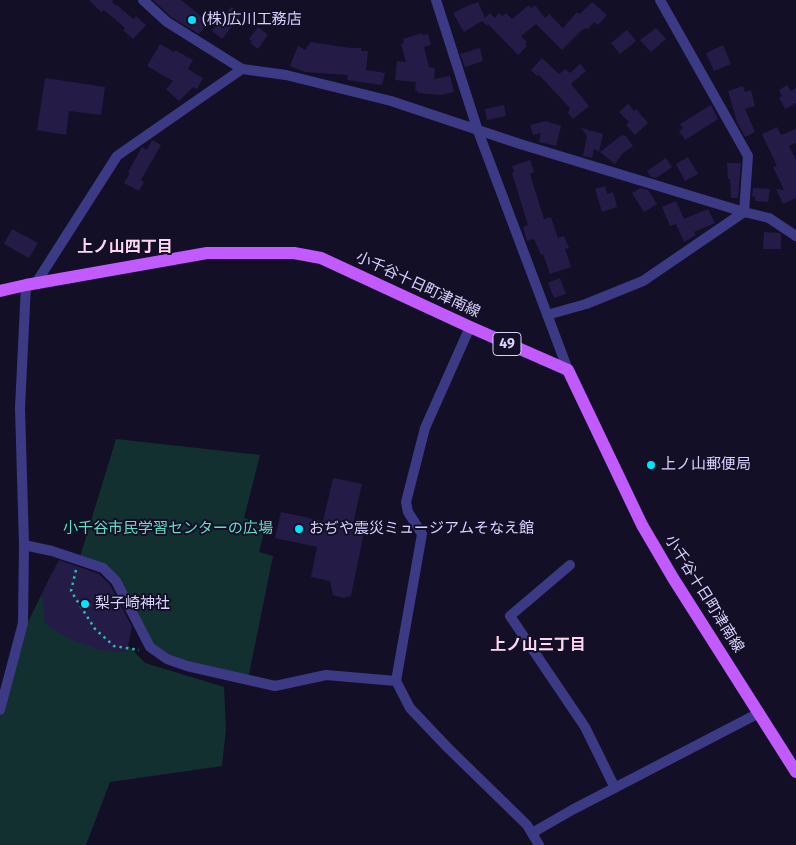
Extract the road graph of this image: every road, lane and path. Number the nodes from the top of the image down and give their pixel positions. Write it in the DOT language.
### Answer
graph roads {
  1 [pos="143,0"];
  2 [pos="436,0"];
  3 [pos="660,0"];
  4 [pos="242,69"];
  5 [pos="478,131"];
  6 [pos="744,212"];
  7 [pos="796,236"];
  8 [pos="31,284"];
  9 [pos="0,291"];
  10 [pos="547,315"];
  11 [pos="470,328"];
  12 [pos="568,370"];
  13 [pos="24,545"];
  14 [pos="79,560"];
  15 [pos="570,565"];
  16 [pos="160,654"];
  17 [pos="396,681"];
  18 [pos="0,710"];
  19 [pos="759,714"];
  20 [pos="796,772"];
  21 [pos="615,788"];
  22 [pos="532,833"];
  23 [pos="539,845"];
  1 -- 4 [label="street"];
  2 -- 5 [label="street"];
  3 -- 6 [label="street"];
  4 -- 5 [label="street"];
  4 -- 8 [label="street"];
  5 -- 6 [label="street"];
  5 -- 10 [label="street"];
  6 -- 7 [label="street"];
  6 -- 10 [label="street"];
  8 -- 9 [label="main road, 小千谷十日町津南線 / 49"];
  8 -- 11 [label="main road, 小千谷十日町津南線 / 49"];
  8 -- 13 [label="street"];
  10 -- 12 [label="street"];
  11 -- 12 [label="main road, 小千谷十日町津南線 / 49"];
  11 -- 17 [label="street"];
  12 -- 19 [label="main road, 小千谷十日町津南線"];
  13 -- 14 [label="street"];
  13 -- 18 [label="street"];
  14 -- 16 [label="street"];
  14 -- 16 [label="path"];
  15 -- 21 [label="street"];
  16 -- 17 [label="street"];
  17 -- 22 [label="street"];
  19 -- 20 [label="main road, 小千谷十日町津南線"];
  19 -- 21 [label="street"];
  21 -- 22 [label="street"];
  22 -- 23 [label="street"];
}
